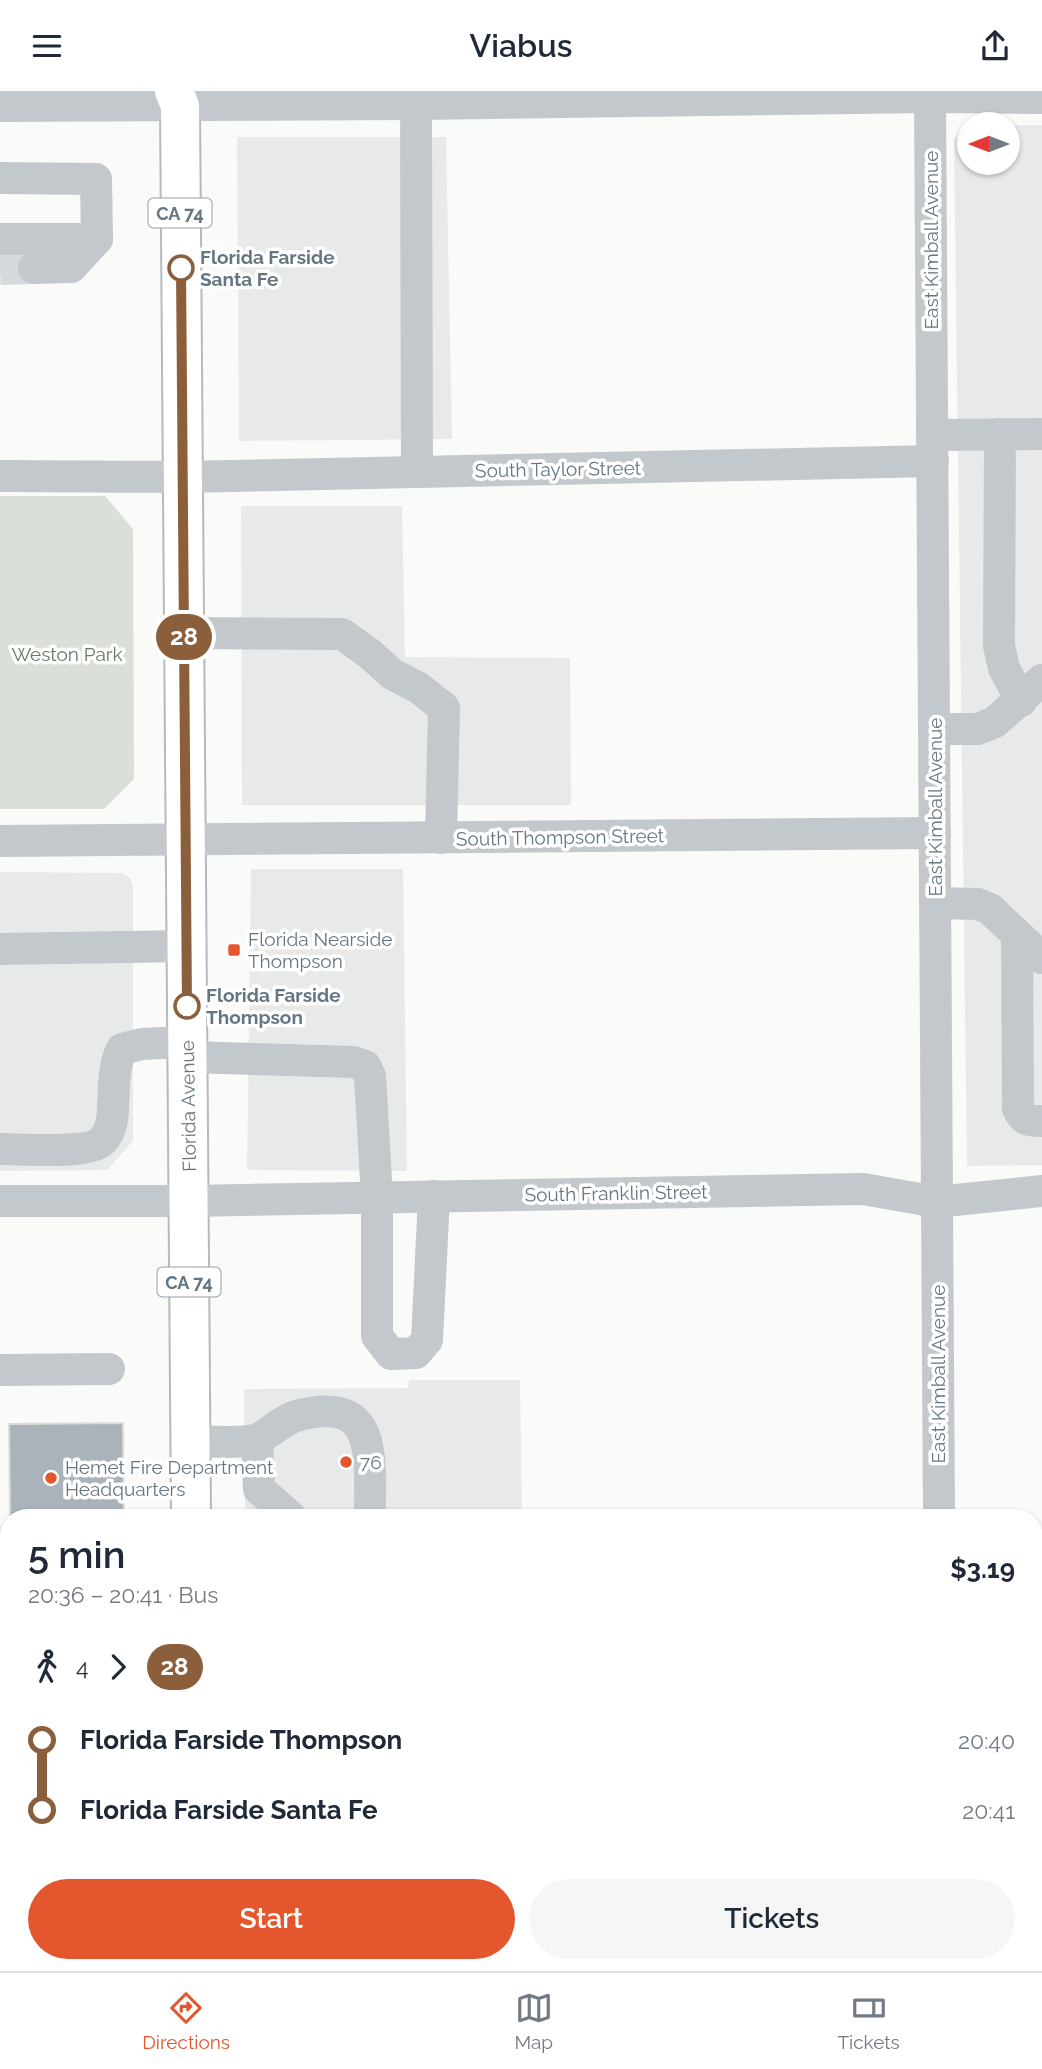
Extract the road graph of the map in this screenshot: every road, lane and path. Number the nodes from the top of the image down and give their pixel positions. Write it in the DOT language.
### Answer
graph roads {
  1 [pos="717,95"];
  2 [pos="180,96"];
  3 [pos="1036,96"];
  4 [pos="553,97"];
  5 [pos="930,97"];
  6 [pos="31,98"];
  7 [pos="371,98"];
  8 [pos="416,104"];
  9 [pos="0,106"];
  10 [pos="0,178"];
  11 [pos="0,239"];
  12 [pos="97,239"];
  13 [pos="34,268"];
  14 [pos="1000,434"];
  15 [pos="1042,434"];
  16 [pos="932,448"];
  17 [pos="417,472"];
  18 [pos="0,476"];
  19 [pos="183,477"];
  20 [pos="184,633"];
  21 [pos="1031,691"];
  22 [pos="934,729"];
  23 [pos="935,833"];
  24 [pos="441,838"];
  25 [pos="0,841"];
  26 [pos="185,841"];
  27 [pos="935,903"];
  28 [pos="1017,935"];
  29 [pos="187,946"];
  30 [pos="0,949"];
  31 [pos="1042,958"];
  32 [pos="187,1050"];
  33 [pos="1042,1121"];
  34 [pos="0,1149"];
  35 [pos="1042,1191"];
  36 [pos="434,1196"];
  37 [pos="377,1198"];
  38 [pos="0,1201"];
  39 [pos="188,1201"];
  40 [pos="937,1202"];
  41 [pos="110,1369"];
  42 [pos="0,1370"];
  43 [pos="257,1440"];
  44 [pos="190,1441"];
  45 [pos="191,1509"];
  46 [pos="282,1509"];
  47 [pos="369,1509"];
  48 [pos="939,1509"];
  1 -- 4 [label="street"];
  1 -- 5 [label="street"];
  2 -- 6 [label="street"];
  2 -- 7 [label="street"];
  2 -- 19 [label="main road, Florida Avenue / CA 74"];
  3 -- 5 [label="street"];
  4 -- 8 [label="street"];
  5 -- 16 [label="street, East Kimball Avenue"];
  6 -- 9 [label="street"];
  7 -- 8 [label="street"];
  8 -- 17 [label="street"];
  10 -- 12 [label="street"];
  11 -- 12 [label="street"];
  12 -- 13 [label="street"];
  14 -- 15 [label="street, South Taylor Street"];
  14 -- 16 [label="street, South Taylor Street"];
  14 -- 21 [label="street"];
  16 -- 17 [label="street, South Taylor Street"];
  16 -- 22 [label="street, East Kimball Avenue"];
  17 -- 19 [label="street, South Taylor Street"];
  18 -- 19 [label="street, South Taylor Street"];
  19 -- 20 [label="main road, Florida Avenue / CA 74"];
  20 -- 24 [label="street"];
  20 -- 26 [label="main road, Florida Avenue / CA 74"];
  21 -- 22 [label="street"];
  22 -- 23 [label="street, East Kimball Avenue"];
  23 -- 24 [label="street, South Thompson Street"];
  23 -- 27 [label="street, East Kimball Avenue"];
  24 -- 26 [label="street, South Thompson Street"];
  25 -- 26 [label="street, South Thompson Street"];
  26 -- 29 [label="main road, Florida Avenue / CA 74"];
  27 -- 28 [label="street"];
  27 -- 40 [label="street, East Kimball Avenue"];
  28 -- 31 [label="street"];
  28 -- 33 [label="street"];
  29 -- 30 [label="street"];
  29 -- 32 [label="main road, Florida Avenue / CA 74"];
  32 -- 34 [label="street"];
  32 -- 37 [label="street"];
  32 -- 39 [label="main road, Florida Avenue / CA 74"];
  35 -- 40 [label="street, South Franklin Street"];
  36 -- 37 [label="street, South Franklin Street"];
  36 -- 37 [label="street"];
  36 -- 40 [label="street, South Franklin Street"];
  37 -- 39 [label="street, South Franklin Street"];
  38 -- 39 [label="street, South Franklin Street"];
  39 -- 44 [label="main road, Florida Avenue / CA 74"];
  40 -- 48 [label="street, East Kimball Avenue"];
  41 -- 42 [label="street"];
  43 -- 44 [label="street"];
  43 -- 46 [label="street"];
  43 -- 47 [label="street"];
  44 -- 45 [label="main road, Florida Avenue / CA 74"];
}
